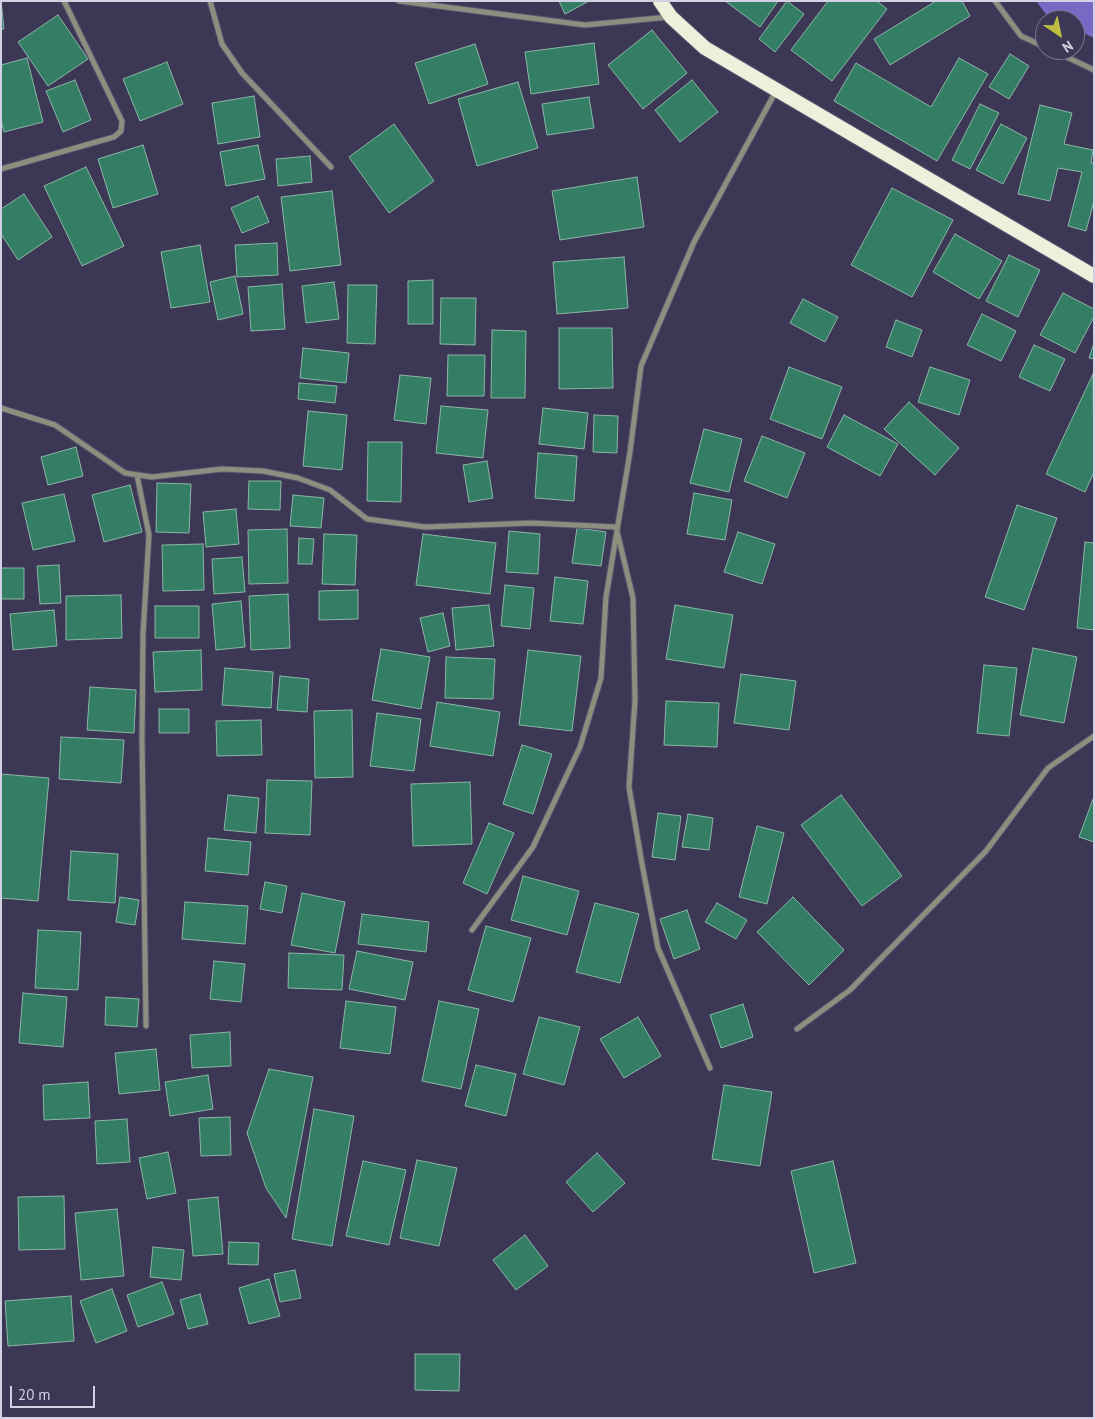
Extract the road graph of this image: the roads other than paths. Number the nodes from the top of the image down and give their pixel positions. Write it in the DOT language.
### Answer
graph roads {
  1 [pos="64,1"];
  2 [pos="210,1"];
  3 [pos="399,1"];
  4 [pos="660,1"];
  5 [pos="995,1"];
  6 [pos="671,17"];
  7 [pos="1035,42"];
  8 [pos="1073,60"];
  9 [pos="1094,70"];
  10 [pos="777,90"];
  11 [pos="331,167"];
  12 [pos="1,169"];
  13 [pos="1094,276"];
  14 [pos="1,408"];
  15 [pos="138,475"];
  16 [pos="616,527"];
  17 [pos="1094,736"];
  18 [pos="472,930"];
  19 [pos="146,1026"];
  20 [pos="797,1029"];
  21 [pos="710,1068"];
  1 -- 12 [label="street"];
  2 -- 11 [label="street"];
  3 -- 6 [label="street"];
  4 -- 6 [label="highway"];
  5 -- 7 [label="street"];
  6 -- 10 [label="highway"];
  8 -- 9 [label="street"];
  10 -- 13 [label="highway"];
  10 -- 16 [label="street"];
  14 -- 15 [label="street"];
  15 -- 16 [label="street"];
  15 -- 19 [label="street"];
  16 -- 18 [label="street"];
  16 -- 21 [label="street"];
  17 -- 20 [label="street"];
}
